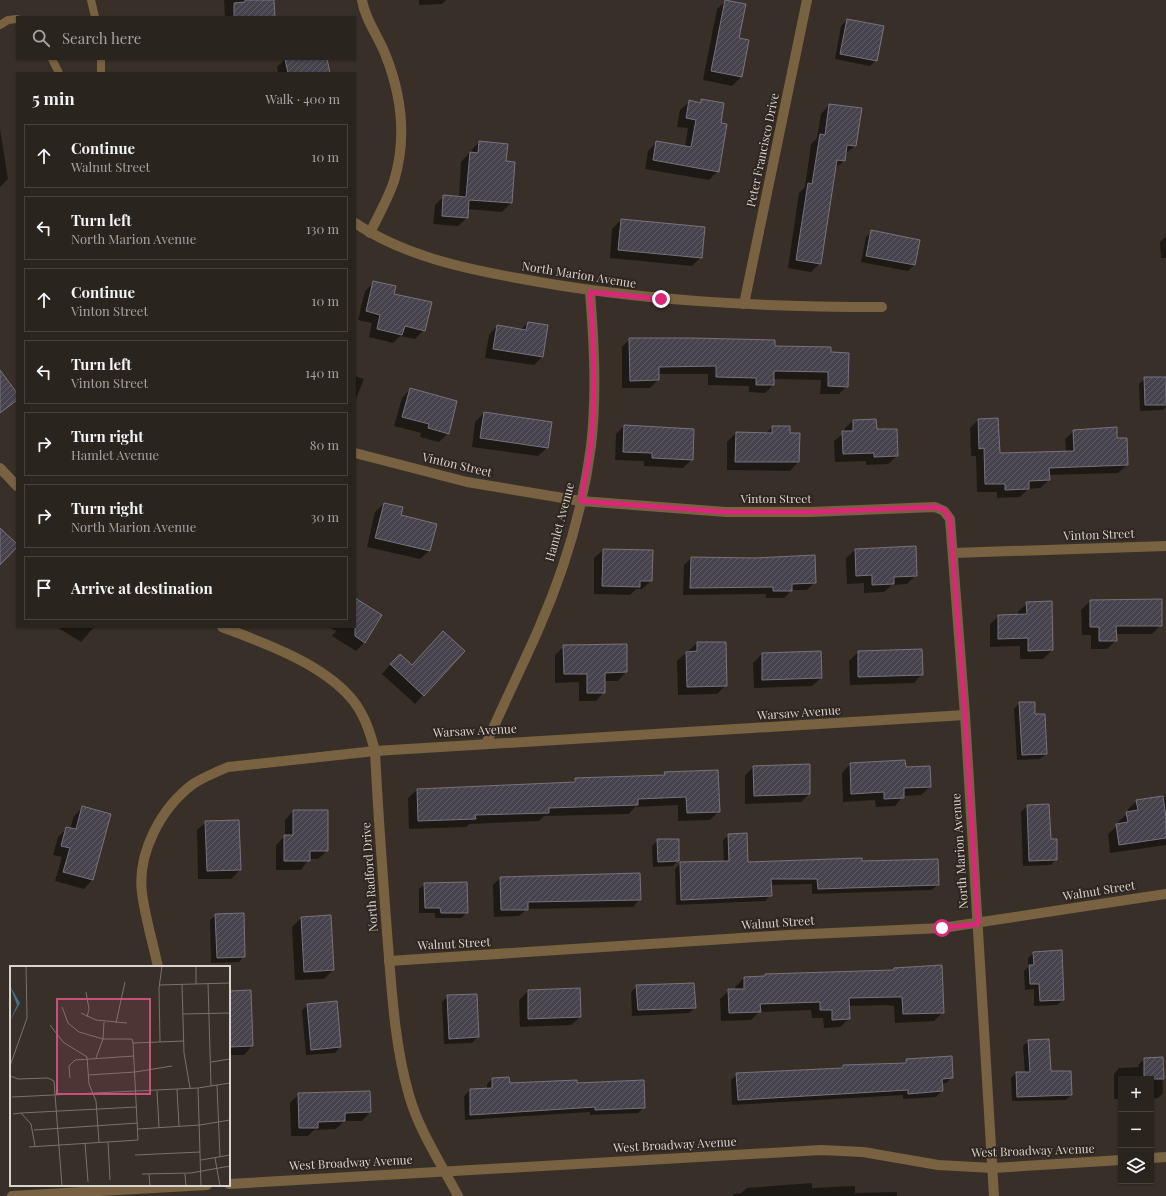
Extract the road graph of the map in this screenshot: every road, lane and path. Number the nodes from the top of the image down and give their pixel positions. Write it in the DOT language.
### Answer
graph roads {
  1 [pos="90,0"];
  2 [pos="362,0"];
  3 [pos="807,0"];
  4 [pos="95,16"];
  5 [pos="16,19"];
  6 [pos="0,25"];
  7 [pos="52,60"];
  8 [pos="101,60"];
  9 [pos="58,72"];
  10 [pos="101,72"];
  11 [pos="356,224"];
  12 [pos="370,233"];
  13 [pos="590,292"];
  14 [pos="744,304"];
  15 [pos="882,308"];
  16 [pos="356,453"];
  17 [pos="0,468"];
  18 [pos="16,485"];
  19 [pos="581,501"];
  20 [pos="1166,546"];
  21 [pos="953,552"];
  22 [pos="225,628"];
  23 [pos="965,715"];
  24 [pos="486,744"];
  25 [pos="375,751"];
  26 [pos="1166,894"];
  27 [pos="978,924"];
  28 [pos="389,961"];
  29 [pos="158,966"];
  30 [pos="1166,1157"];
  31 [pos="1154,1158"];
  32 [pos="1118,1160"];
  33 [pos="992,1168"];
  34 [pos="445,1171"];
  35 [pos="230,1184"];
  36 [pos="189,1186"];
  37 [pos="12,1196"];
  38 [pos="458,1196"];
  39 [pos="994,1196"];
  1 -- 4 [label="lane"];
  2 -- 12 [label="street"];
  3 -- 14 [label="street, Peter Francisco Drive"];
  5 -- 6 [label="lane"];
  7 -- 9 [label="lane"];
  8 -- 10 [label="lane"];
  11 -- 12 [label="street, North Marion Avenue"];
  12 -- 13 [label="street, North Marion Avenue"];
  13 -- 14 [label="street, North Marion Avenue"];
  13 -- 19 [label="street, Hamlet Avenue"];
  14 -- 15 [label="street, North Marion Avenue"];
  16 -- 19 [label="street, Vinton Street"];
  17 -- 18 [label="street"];
  19 -- 21 [label="street, Vinton Street"];
  19 -- 24 [label="street, Hamlet Avenue"];
  20 -- 21 [label="street, Vinton Street"];
  21 -- 23 [label="street, North Marion Avenue"];
  22 -- 25 [label="street, North Radford Drive"];
  23 -- 24 [label="street, Warsaw Avenue"];
  23 -- 27 [label="street, North Marion Avenue"];
  24 -- 25 [label="street, Warsaw Avenue"];
  25 -- 28 [label="street, North Radford Drive"];
  25 -- 29 [label="street, Warsaw Avenue"];
  26 -- 27 [label="street, Walnut Street"];
  27 -- 28 [label="street, Walnut Street"];
  27 -- 33 [label="street, North Marion Avenue"];
  28 -- 34 [label="street, North Radford Drive"];
  30 -- 31 [label="street"];
  32 -- 33 [label="street, West Broadway Avenue"];
  33 -- 34 [label="street, West Broadway Avenue"];
  33 -- 39 [label="street, North Marion Avenue"];
  34 -- 35 [label="street, West Broadway Avenue"];
  34 -- 38 [label="street, North Radford Drive"];
  36 -- 37 [label="street"];
}
